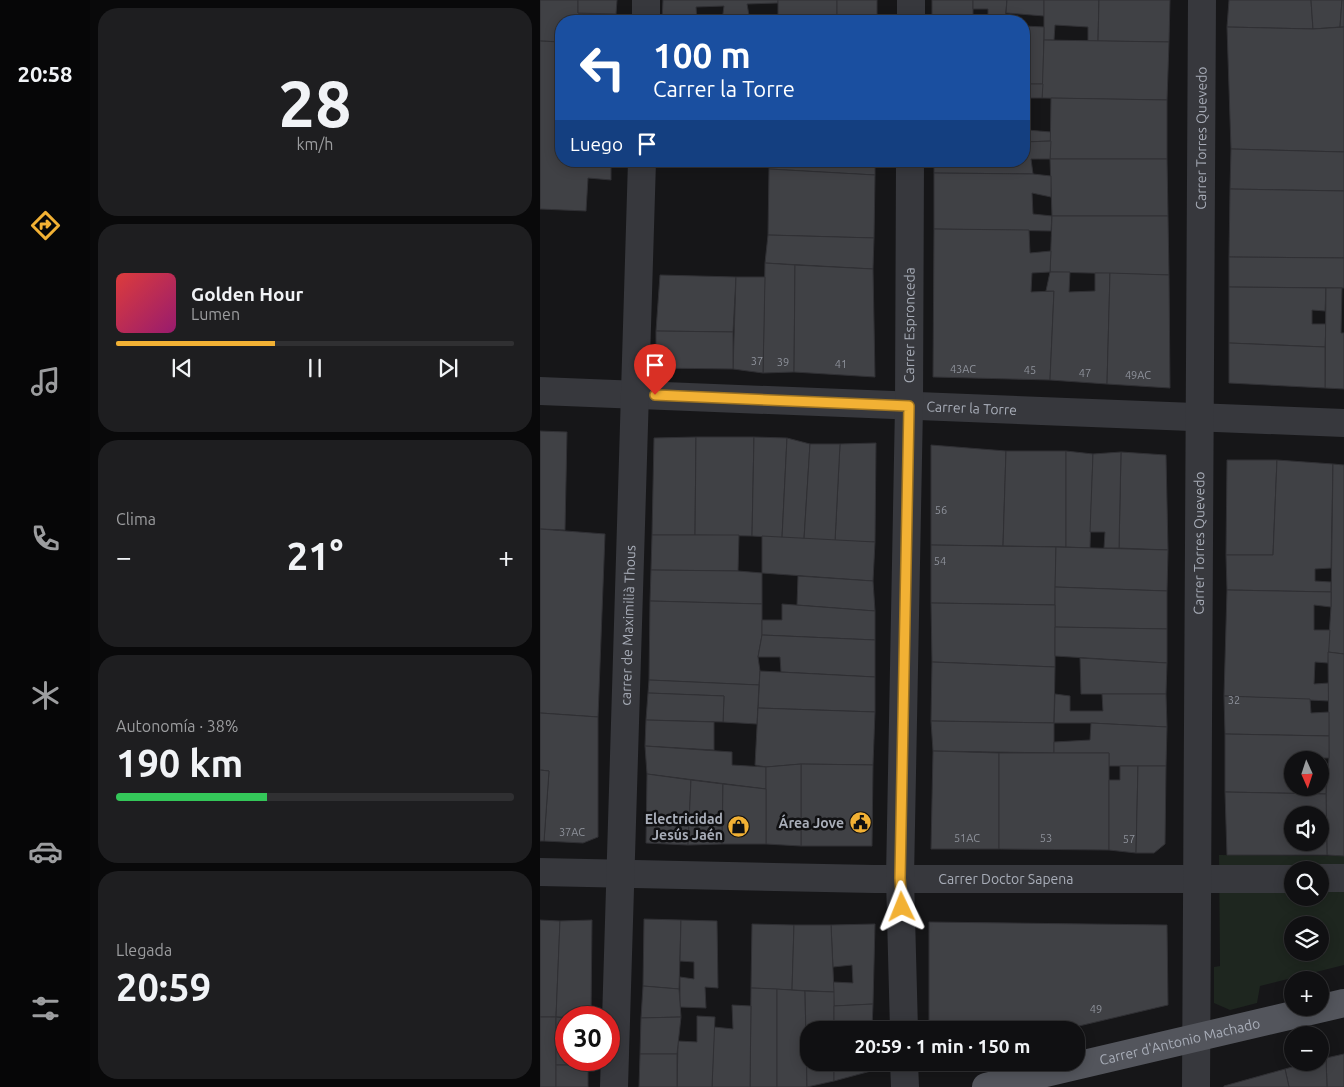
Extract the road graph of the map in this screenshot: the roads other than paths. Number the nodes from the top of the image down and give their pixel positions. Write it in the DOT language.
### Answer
graph roads {
  1 [pos="646,0"];
  2 [pos="911,0"];
  3 [pos="1202,0"];
  4 [pos="646,15"];
  5 [pos="911,15"];
  6 [pos="642,167"];
  7 [pos="910,167"];
  8 [pos="540,391"];
  9 [pos="635,394"];
  10 [pos="909,406"];
  11 [pos="1200,418"];
  12 [pos="1344,423"];
  13 [pos="540,872"];
  14 [pos="620,872"];
  15 [pos="900,878"];
  16 [pos="1329,878"];
  17 [pos="1344,878"];
  18 [pos="1197,879"];
  19 [pos="1284,879"];
  20 [pos="1344,1003"];
  21 [pos="904,1021"];
  22 [pos="1196,1038"];
  23 [pos="904,1071"];
  24 [pos="614,1087"];
  25 [pos="905,1087"];
  26 [pos="986,1087"];
  27 [pos="1196,1087"];
  1 -- 4 [label="street"];
  2 -- 5 [label="street"];
  3 -- 11 [label="street, Carrer Torres Quevedo"];
  6 -- 9 [label="street, carrer de Maximilià Thous"];
  7 -- 10 [label="street, Carrer Espronceda"];
  8 -- 9 [label="street, Carrer la Torre"];
  9 -- 10 [label="street, Carrer la Torre"];
  9 -- 14 [label="street, carrer de Maximilià Thous"];
  10 -- 11 [label="street, Carrer la Torre"];
  10 -- 15 [label="street, Carrer Espronceda"];
  11 -- 12 [label="street, Carrer la Torre"];
  11 -- 18 [label="street, Carrer Torres Quevedo"];
  13 -- 14 [label="street, Carrer Doctor Sapena"];
  14 -- 15 [label="street, Carrer Doctor Sapena"];
  14 -- 24 [label="street, carrer de Maximilià Thous"];
  15 -- 18 [label="street, Carrer Doctor Sapena"];
  15 -- 21 [label="street, Carrer Espronceda"];
  16 -- 17 [label="street"];
  18 -- 19 [label="street, Carrer Doctor Sapena"];
  18 -- 22 [label="street, Carrer Torres Quevedo"];
  20 -- 22 [label="main road, Carrer d'Antonio Machado"];
  22 -- 26 [label="main road, Carrer d'Antonio Machado"];
  22 -- 27 [label="street, Carrer Torres Quevedo"];
  23 -- 25 [label="street"];
}
